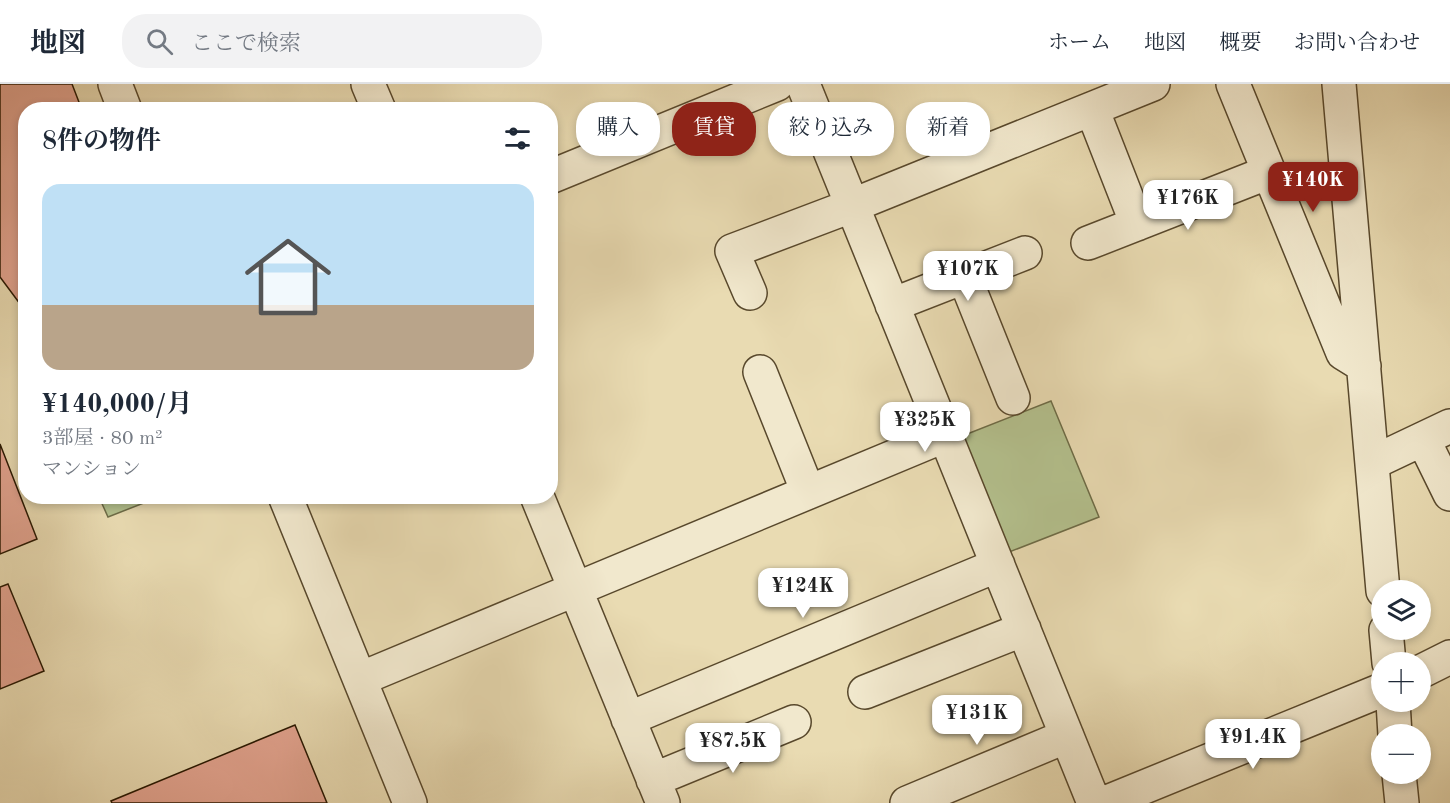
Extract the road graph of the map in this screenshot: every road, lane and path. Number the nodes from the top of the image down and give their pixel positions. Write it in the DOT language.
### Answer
graph roads {
  1 [pos="115,84"];
  2 [pos="368,84"];
  3 [pos="777,84"];
  4 [pos="802,84"];
  5 [pos="1153,84"];
  6 [pos="1233,84"];
  7 [pos="1339,84"];
  8 [pos="122,102"];
  9 [pos="376,102"];
  10 [pos="1092,109"];
  11 [pos="1269,172"];
  12 [pos="558,174"];
  13 [pos="851,206"];
  14 [pos="1137,224"];
  15 [pos="1088,243"];
  16 [pos="1025,253"];
  17 [pos="964,276"];
  18 [pos="750,293"];
  19 [pos="892,305"];
  20 [pos="1364,366"];
  21 [pos="759,372"];
  22 [pos="1013,398"];
  23 [pos="1436,432"];
  24 [pos="946,435"];
  25 [pos="1372,463"];
  26 [pos="808,492"];
  27 [pos="1450,495"];
  28 [pos="288,504"];
  29 [pos="540,504"];
  30 [pos="998,565"];
  31 [pos="1382,580"];
  32 [pos="574,589"];
  33 [pos="1024,629"];
  34 [pos="1450,657"];
  35 [pos="1431,666"];
  36 [pos="360,679"];
  37 [pos="865,692"];
  38 [pos="1371,694"];
  39 [pos="628,719"];
  40 [pos="794,722"];
  41 [pos="1067,736"];
  42 [pos="1400,784"];
  43 [pos="658,791"];
  44 [pos="410,803"];
  45 [pos="907,803"];
  46 [pos="1094,803"];
  47 [pos="1105,803"];
  48 [pos="1402,803"];
  1 -- 8 [label="street"];
  2 -- 9 [label="street"];
  3 -- 12 [label="street"];
  4 -- 13 [label="street"];
  5 -- 10 [label="street"];
  6 -- 11 [label="street"];
  7 -- 20 [label="street"];
  10 -- 13 [label="street"];
  10 -- 14 [label="street"];
  11 -- 14 [label="street"];
  11 -- 20 [label="street"];
  13 -- 18 [label="street"];
  13 -- 19 [label="street"];
  14 -- 15 [label="street"];
  16 -- 17 [label="street"];
  17 -- 19 [label="street"];
  17 -- 22 [label="street"];
  19 -- 24 [label="street"];
  20 -- 25 [label="street"];
  21 -- 26 [label="street"];
  23 -- 25 [label="street"];
  23 -- 27 [label="street"];
  24 -- 26 [label="street"];
  24 -- 30 [label="street"];
  25 -- 31 [label="street"];
  26 -- 32 [label="street"];
  28 -- 36 [label="street"];
  29 -- 32 [label="street"];
  30 -- 33 [label="street"];
  30 -- 39 [label="street"];
  32 -- 36 [label="street"];
  32 -- 39 [label="street"];
  33 -- 37 [label="street"];
  33 -- 41 [label="street"];
  34 -- 35 [label="street"];
  36 -- 44 [label="street"];
  38 -- 47 [label="street"];
  39 -- 43 [label="street"];
  40 -- 43 [label="street"];
  41 -- 45 [label="street"];
  41 -- 46 [label="street"];
  42 -- 48 [label="street"];
}
